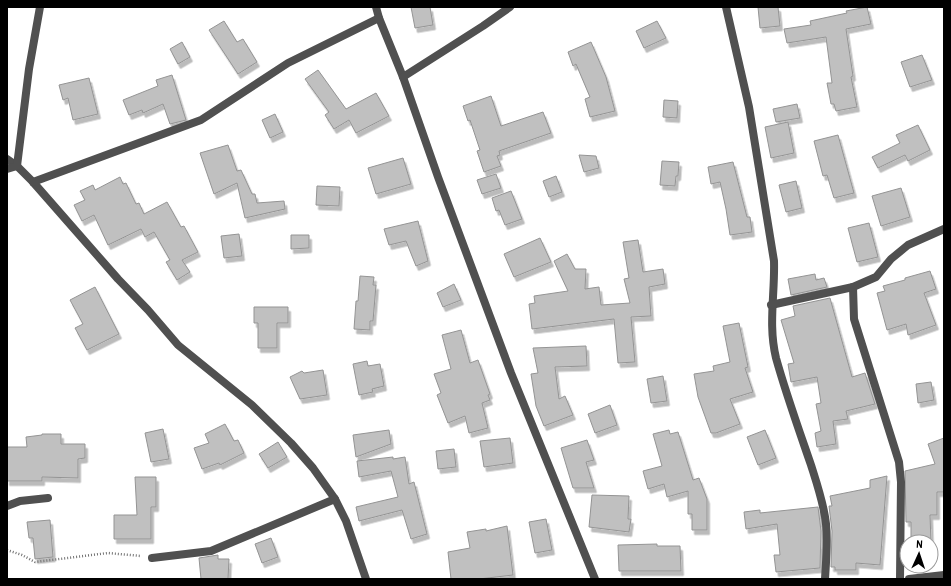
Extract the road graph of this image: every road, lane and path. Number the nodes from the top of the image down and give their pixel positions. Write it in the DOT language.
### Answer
graph roads {
  1 [pos="40,7"];
  2 [pos="376,7"];
  3 [pos="510,7"];
  4 [pos="726,7"];
  5 [pos="379,18"];
  6 [pos="403,77"];
  7 [pos="7,159"];
  8 [pos="18,166"];
  9 [pos="7,169"];
  10 [pos="33,182"];
  11 [pos="944,229"];
  12 [pos="853,287"];
  13 [pos="772,305"];
  14 [pos="48,498"];
  15 [pos="335,499"];
  16 [pos="7,506"];
  17 [pos="7,550"];
  18 [pos="152,558"];
  19 [pos="944,574"];
  20 [pos="366,579"];
  21 [pos="595,579"];
  22 [pos="825,579"];
  23 [pos="900,579"];
  24 [pos="908,579"];
  1 -- 8 [label="street"];
  2 -- 5 [label="street"];
  3 -- 6 [label="street"];
  4 -- 13 [label="street"];
  5 -- 6 [label="street"];
  5 -- 10 [label="street"];
  6 -- 21 [label="street"];
  7 -- 8 [label="street"];
  8 -- 9 [label="street"];
  8 -- 10 [label="street"];
  10 -- 15 [label="street"];
  11 -- 12 [label="street"];
  12 -- 13 [label="street"];
  12 -- 23 [label="street"];
  13 -- 22 [label="street"];
  14 -- 16 [label="street"];
  15 -- 18 [label="street"];
  15 -- 20 [label="street"];
  17 -- 18 [label="path"];
  19 -- 24 [label="street"];
}
